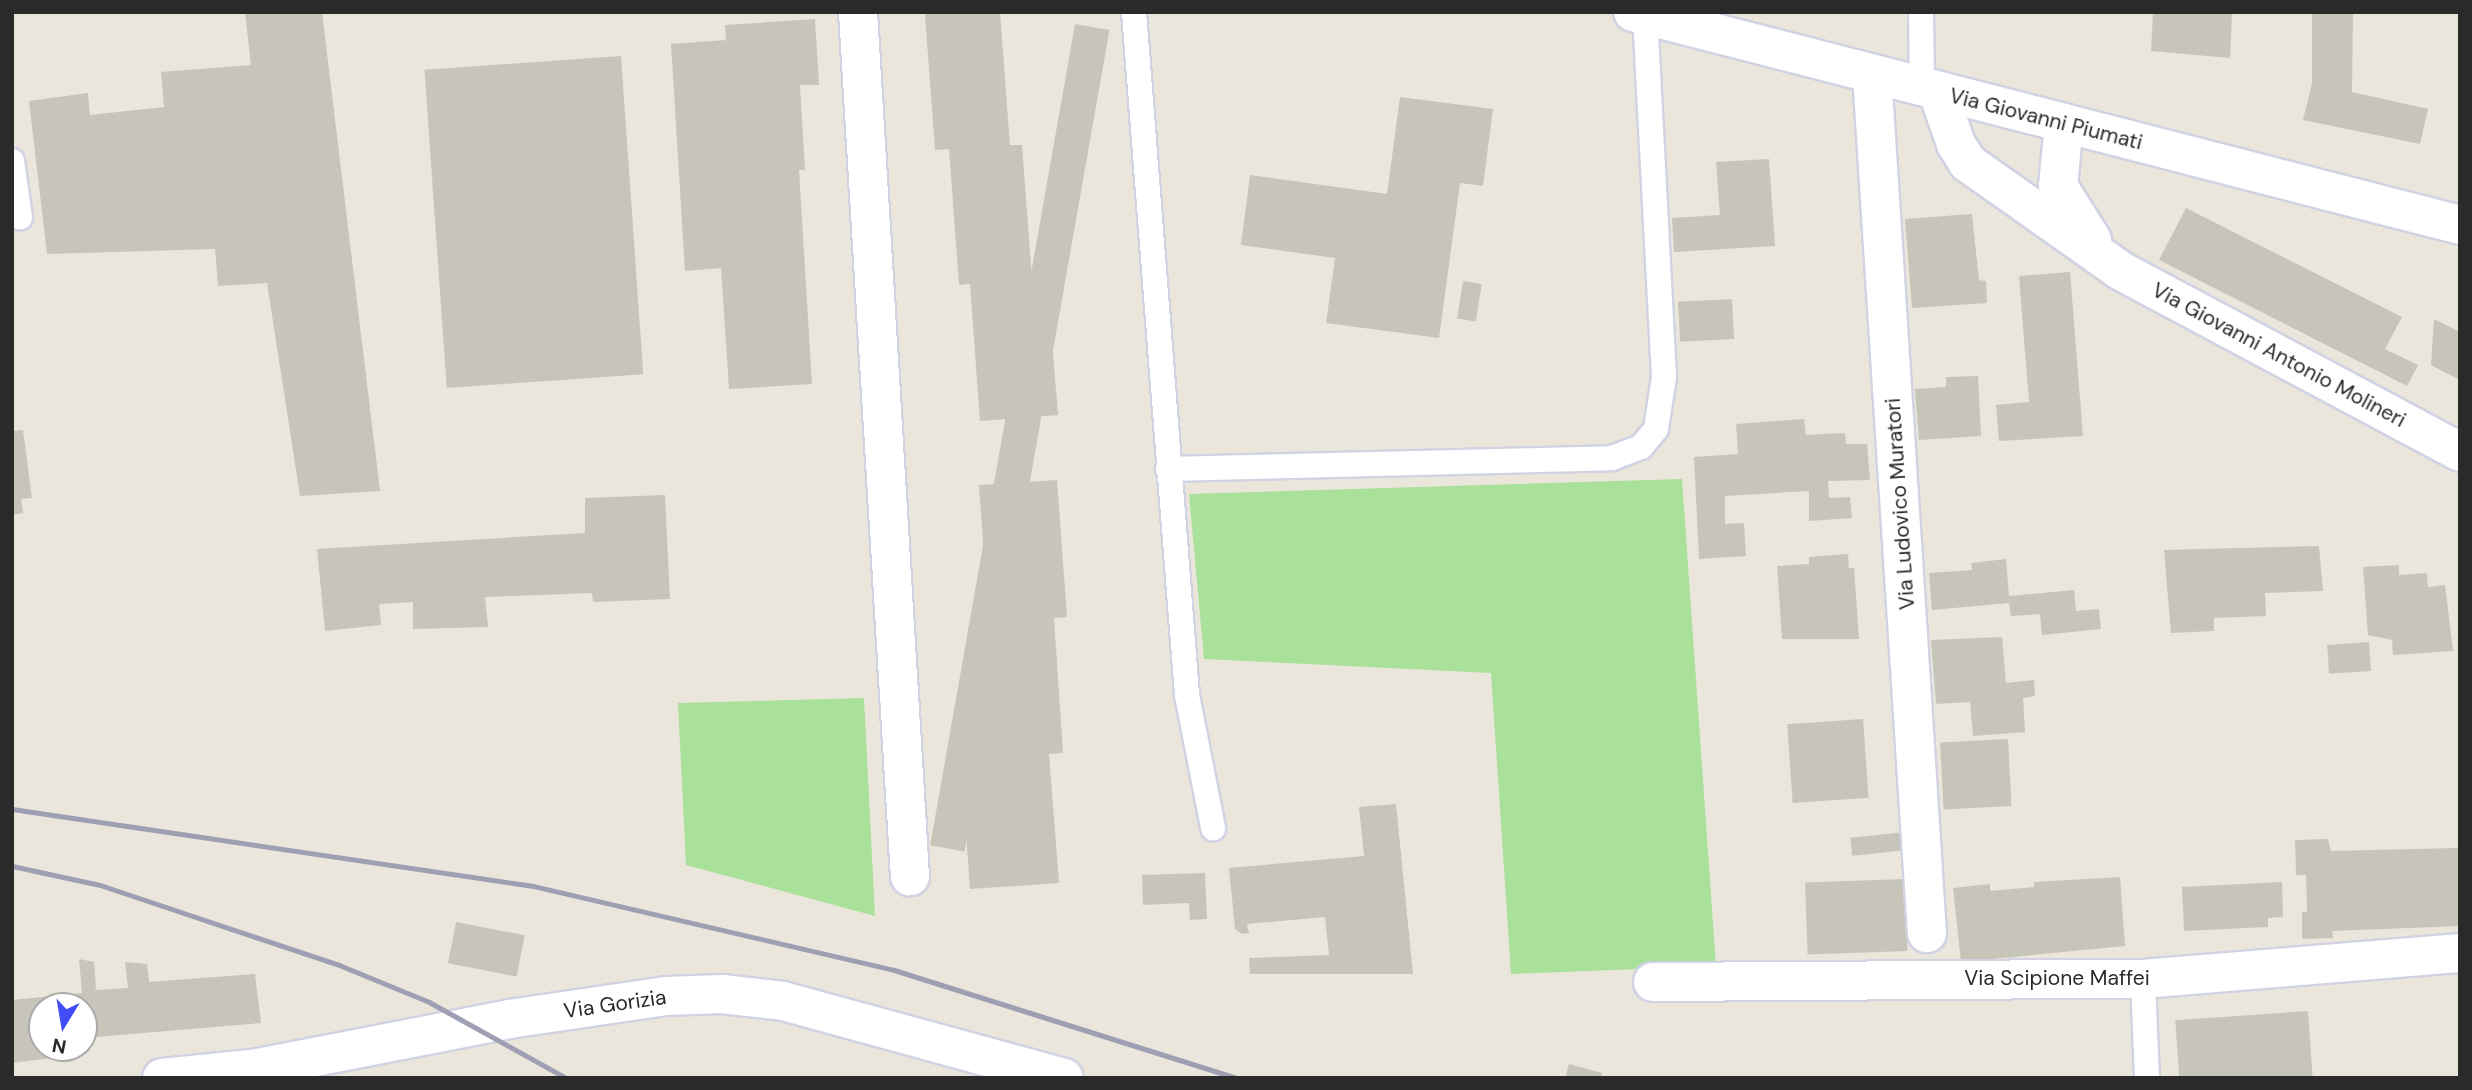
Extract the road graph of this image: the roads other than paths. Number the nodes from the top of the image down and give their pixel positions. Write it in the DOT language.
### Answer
graph roads {
  1 [pos="858,12"];
  2 [pos="1134,12"];
  3 [pos="1921,12"];
  4 [pos="1639,13"];
  5 [pos="1872,74"];
  6 [pos="1930,90"];
  7 [pos="2064,123"];
  8 [pos="12,161"];
  9 [pos="20,216"];
  10 [pos="2460,225"];
  11 [pos="2100,254"];
  12 [pos="2460,452"];
  13 [pos="1168,469"];
  14 [pos="1213,828"];
  15 [pos="910,876"];
  16 [pos="1927,933"];
  17 [pos="2460,953"];
  18 [pos="2143,979"];
  19 [pos="1653,982"];
  20 [pos="162,1078"];
  21 [pos="1063,1078"];
  22 [pos="2147,1078"];
  1 -- 15 [label="street"];
  2 -- 13 [label="lane"];
  3 -- 6 [label="lane"];
  4 -- 5 [label="street, Via Giovanni Piumati"];
  4 -- 13 [label="lane"];
  5 -- 6 [label="street, Via Giovanni Piumati"];
  5 -- 16 [label="street, Via Ludovico Muratori"];
  6 -- 7 [label="street, Via Giovanni Piumati"];
  6 -- 11 [label="street, Via Giovanni Antonio Molineri"];
  7 -- 10 [label="street, Via Giovanni Piumati"];
  7 -- 11 [label="street, Via Giovanni Antonio Molineri"];
  8 -- 9 [label="lane"];
  11 -- 12 [label="street, Via Giovanni Antonio Molineri"];
  13 -- 14 [label="lane"];
  17 -- 18 [label="street, Via Scipione Maffei"];
  18 -- 19 [label="street, Via Scipione Maffei"];
  18 -- 22 [label="lane"];
  20 -- 21 [label="street, Via Gorizia"];
}
